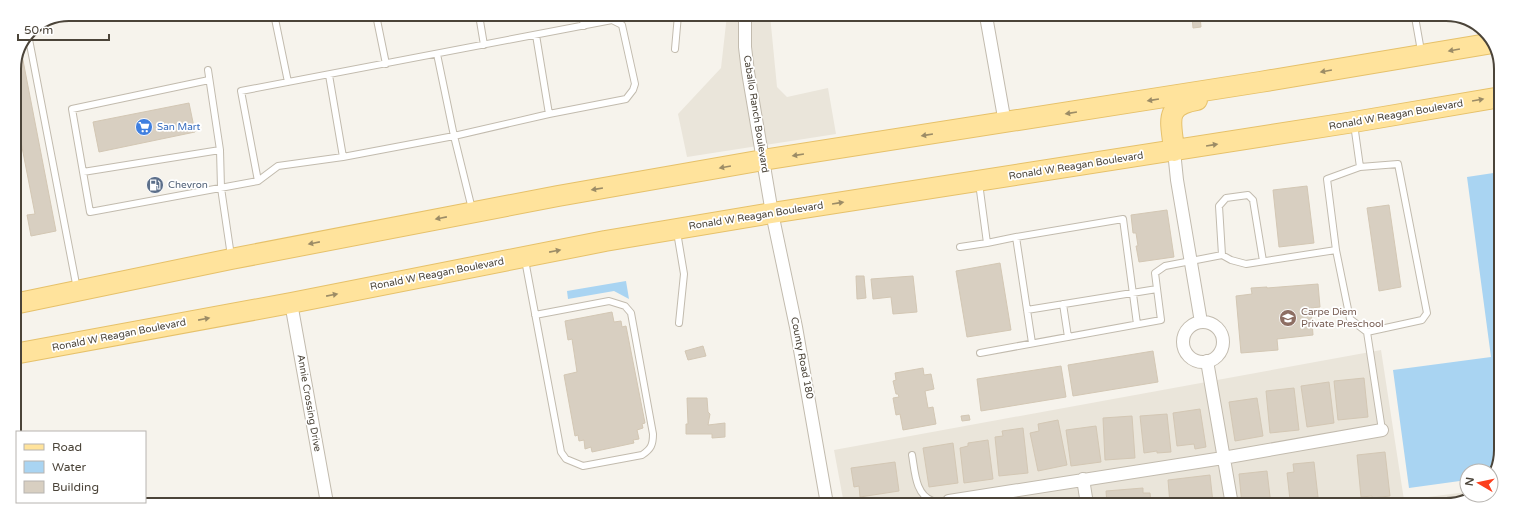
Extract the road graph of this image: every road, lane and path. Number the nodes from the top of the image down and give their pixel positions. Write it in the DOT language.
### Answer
graph roads {
  1 [pos="275,21"];
  2 [pos="377,21"];
  3 [pos="479,21"];
  4 [pos="583,21"];
  5 [pos="607,21"];
  6 [pos="614,21"];
  7 [pos="677,21"];
  8 [pos="745,21"];
  9 [pos="987,21"];
  10 [pos="1416,21"];
  11 [pos="584,26"];
  12 [pos="536,35"];
  13 [pos="29,42"];
  14 [pos="1487,44"];
  15 [pos="484,45"];
  16 [pos="675,48"];
  17 [pos="437,54"];
  18 [pos="1422,55"];
  19 [pos="386,64"];
  20 [pos="208,70"];
  21 [pos="329,74"];
  22 [pos="209,80"];
  23 [pos="288,82"];
  24 [pos="1260,82"];
  25 [pos="1494,97"];
  26 [pos="549,114"];
  27 [pos="1354,122"];
  28 [pos="1005,123"];
  29 [pos="454,136"];
  30 [pos="220,150"];
  31 [pos="1174,151"];
  32 [pos="343,157"];
  33 [pos="763,160"];
  34 [pos="1360,167"];
  35 [pos="83,172"];
  36 [pos="258,181"];
  37 [pos="979,182"];
  38 [pos="221,188"];
  39 [pos="473,212"];
  40 [pos="772,213"];
  41 [pos="677,229"];
  42 [pos="1016,238"];
  43 [pos="987,243"];
  44 [pos="960,247"];
  45 [pos="1336,250"];
  46 [pos="1222,255"];
  47 [pos="524,257"];
  48 [pos="231,259"];
  49 [pos="1191,260"];
  50 [pos="1263,261"];
  51 [pos="1157,289"];
  52 [pos="77,292"];
  53 [pos="1133,294"];
  54 [pos="21,303"];
  55 [pos="291,303"];
  56 [pos="1064,304"];
  57 [pos="1027,310"];
  58 [pos="535,315"];
  59 [pos="1201,322"];
  60 [pos="679,323"];
  61 [pos="1137,324"];
  62 [pos="1367,332"];
  63 [pos="1068,337"];
  64 [pos="1032,343"];
  65 [pos="21,353"];
  66 [pos="980,353"];
  67 [pos="1207,361"];
  68 [pos="1382,430"];
  69 [pos="912,455"];
  70 [pos="1223,458"];
  71 [pos="1083,479"];
  72 [pos="326,498"];
  73 [pos="826,498"];
  74 [pos="925,498"];
  75 [pos="976,498"];
  76 [pos="1086,498"];
  77 [pos="1231,498"];
  1 -- 23 [label="lane"];
  2 -- 19 [label="lane"];
  3 -- 15 [label="lane"];
  4 -- 11 [label="lane"];
  5 -- 11 [label="lane"];
  6 -- 26 [label="lane"];
  7 -- 16 [label="lane"];
  8 -- 33 [label="street, Caballo Ranch Boulevard"];
  9 -- 28 [label="street"];
  10 -- 18 [label="lane"];
  11 -- 12 [label="lane"];
  12 -- 15 [label="lane"];
  12 -- 26 [label="lane"];
  13 -- 52 [label="lane"];
  14 -- 18 [label="main road, one-way"];
  15 -- 17 [label="lane"];
  17 -- 19 [label="lane"];
  17 -- 29 [label="lane"];
  18 -- 24 [label="main road, one-way"];
  19 -- 21 [label="lane"];
  20 -- 22 [label="lane"];
  21 -- 23 [label="lane"];
  21 -- 32 [label="lane"];
  22 -- 30 [label="lane"];
  22 -- 35 [label="lane"];
  23 -- 36 [label="lane"];
  24 -- 28 [label="main road, one-way"];
  24 -- 31 [label="main road"];
  27 -- 25 [label="main road, Ronald W Reagan Boulevard, one-way"];
  26 -- 29 [label="lane"];
  31 -- 27 [label="main road, Ronald W Reagan Boulevard, one-way"];
  27 -- 34 [label="lane"];
  28 -- 33 [label="main road, one-way"];
  29 -- 32 [label="lane"];
  29 -- 39 [label="lane"];
  30 -- 35 [label="lane"];
  30 -- 38 [label="lane"];
  31 -- 37 [label="main road, Ronald W Reagan Boulevard"];
  31 -- 49 [label="street"];
  32 -- 36 [label="lane"];
  33 -- 39 [label="main road, one-way"];
  33 -- 40 [label="street, Caballo Ranch Boulevard"];
  34 -- 45 [label="lane"];
  34 -- 62 [label="lane"];
  35 -- 38 [label="lane"];
  36 -- 38 [label="lane"];
  40 -- 37 [label="main road, Ronald W Reagan Boulevard, one-way"];
  37 -- 43 [label="lane"];
  38 -- 48 [label="lane"];
  39 -- 48 [label="main road, one-way"];
  40 -- 41 [label="main road, Ronald W Reagan Boulevard"];
  40 -- 73 [label="street, County Road 180"];
  47 -- 41 [label="main road, Ronald W Reagan Boulevard, one-way"];
  41 -- 60 [label="lane"];
  42 -- 43 [label="lane"];
  42 -- 53 [label="lane"];
  42 -- 57 [label="lane"];
  43 -- 44 [label="lane"];
  45 -- 50 [label="lane"];
  45 -- 62 [label="lane"];
  46 -- 49 [label="lane"];
  46 -- 50 [label="lane"];
  46 -- 50 [label="lane"];
  55 -- 47 [label="main road, Ronald W Reagan Boulevard, one-way"];
  47 -- 58 [label="lane"];
  48 -- 52 [label="main road"];
  49 -- 51 [label="lane"];
  49 -- 59 [label="street"];
  51 -- 53 [label="lane"];
  51 -- 61 [label="lane"];
  52 -- 54 [label="main road"];
  53 -- 56 [label="lane"];
  53 -- 61 [label="lane"];
  65 -- 55 [label="main road, Ronald W Reagan Boulevard, one-way"];
  55 -- 72 [label="street, Annie Crossing Drive"];
  56 -- 57 [label="lane"];
  56 -- 63 [label="lane"];
  57 -- 64 [label="lane"];
  58 -- 58 [label="lane"];
  59 -- 67 [label="street"];
  59 -- 67 [label="street"];
  61 -- 63 [label="lane"];
  62 -- 68 [label="lane"];
  63 -- 64 [label="lane"];
  64 -- 66 [label="lane"];
  67 -- 70 [label="street"];
  68 -- 70 [label="street"];
  69 -- 74 [label="lane"];
  70 -- 71 [label="street"];
  70 -- 77 [label="street"];
  71 -- 75 [label="street"];
  71 -- 76 [label="street"];
}
